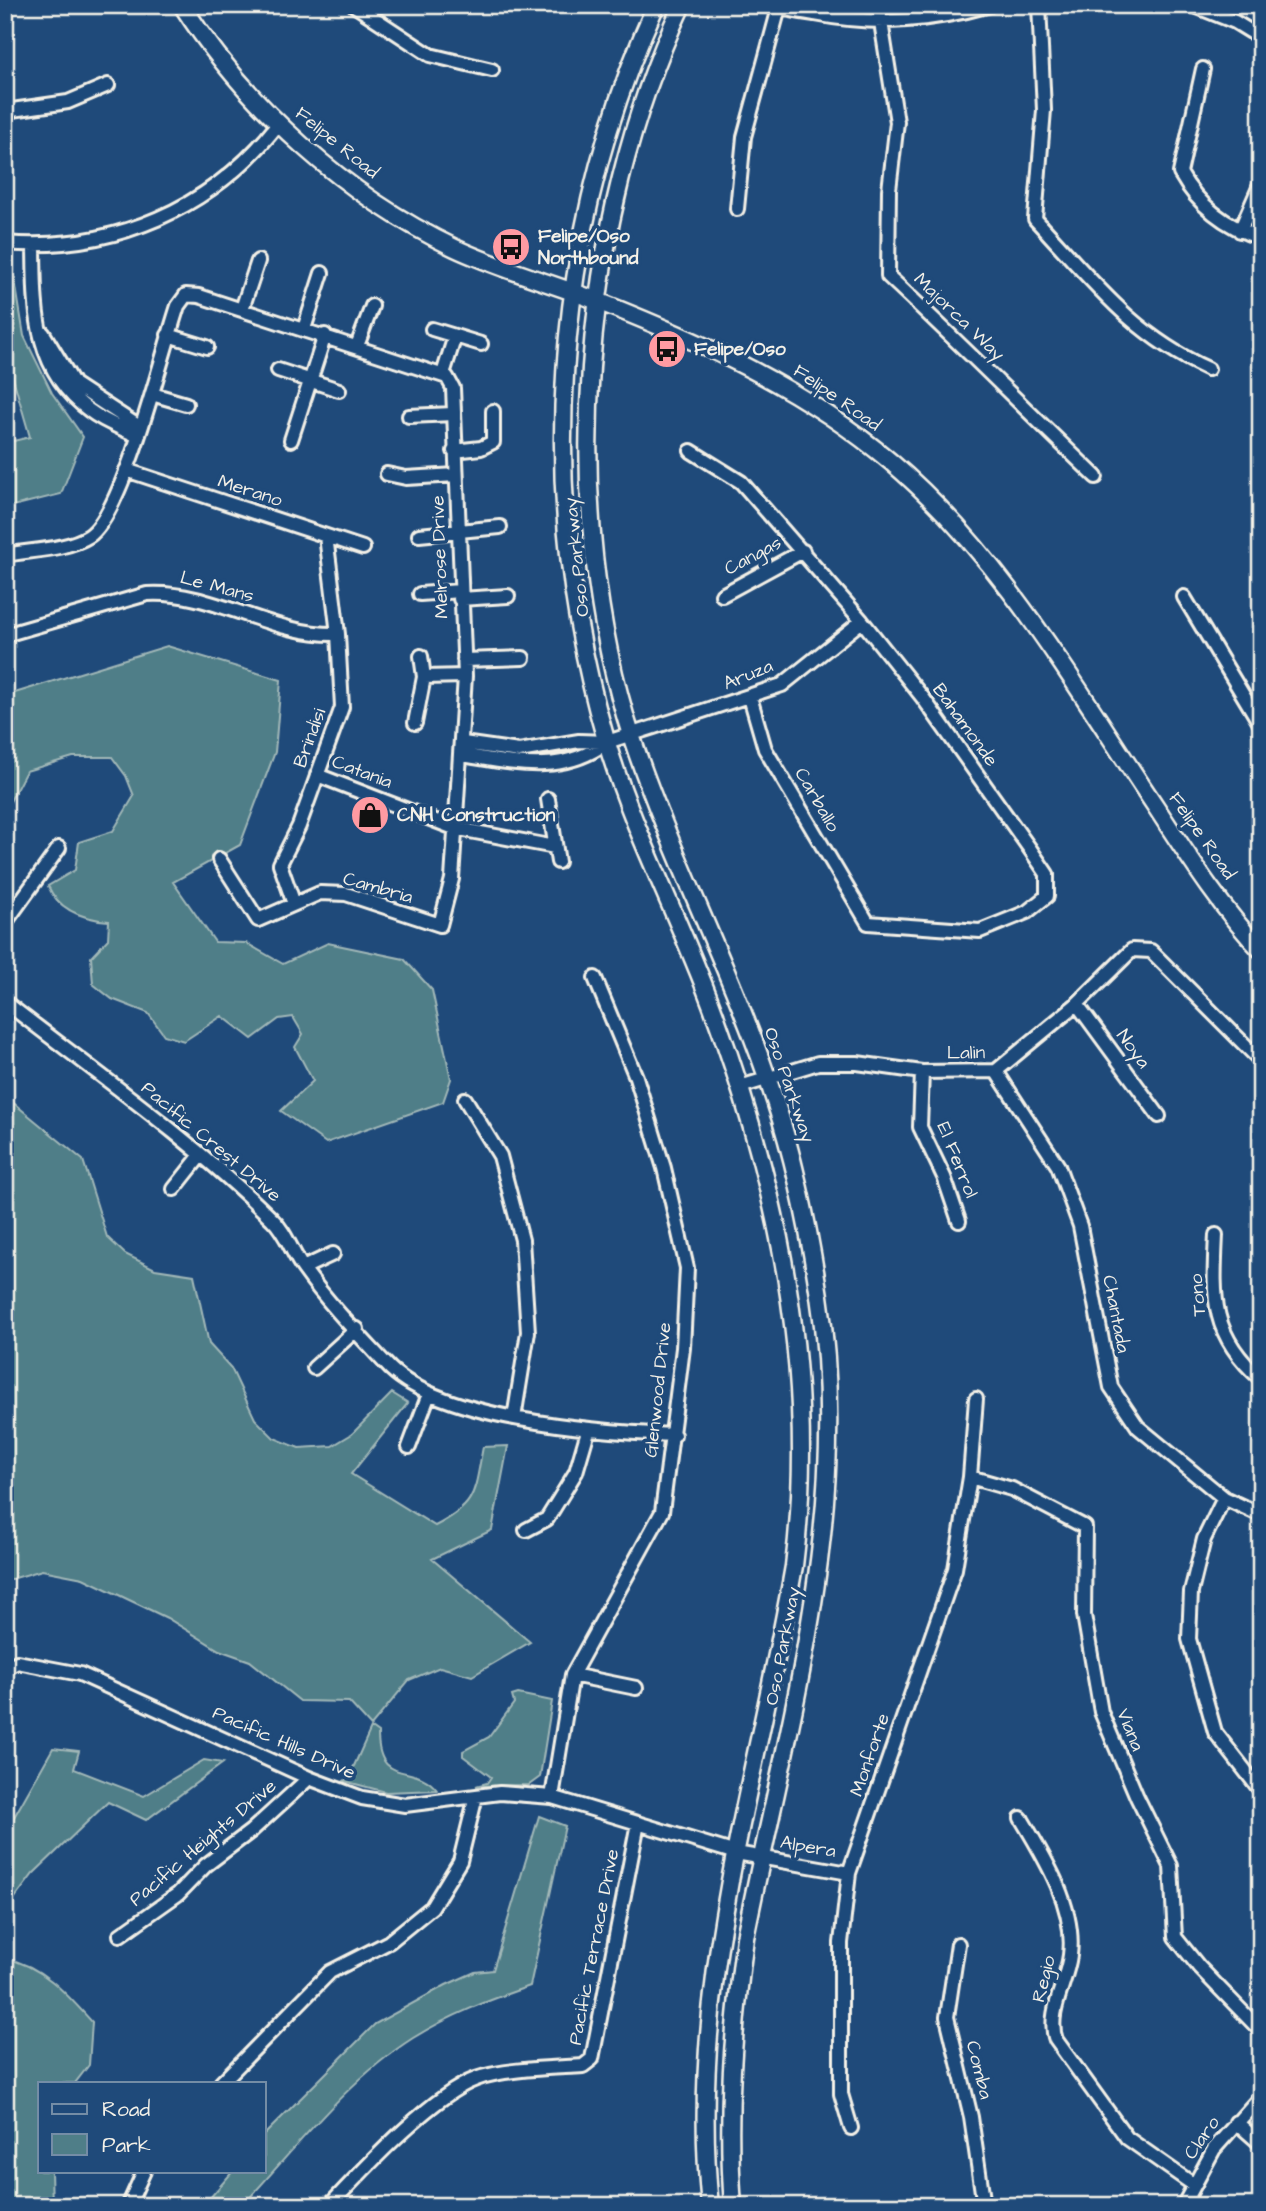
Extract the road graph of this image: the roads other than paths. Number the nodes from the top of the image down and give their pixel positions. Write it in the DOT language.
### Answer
graph roads {
  1 [pos="182,5"];
  2 [pos="354,5"];
  3 [pos="656,5"];
  4 [pos="682,5"];
  5 [pos="990,5"];
  6 [pos="1039,5"];
  7 [pos="1192,5"];
  8 [pos="776,6"];
  9 [pos="1208,8"];
  10 [pos="953,10"];
  11 [pos="881,22"];
  12 [pos="1261,38"];
  13 [pos="1203,69"];
  14 [pos="492,70"];
  15 [pos="108,85"];
  16 [pos="5,111"];
  17 [pos="278,123"];
  18 [pos="1261,183"];
  19 [pos="737,209"];
  20 [pos="1240,231"];
  21 [pos="1261,238"];
  22 [pos="5,243"];
  23 [pos="34,246"];
  24 [pos="258,261"];
  25 [pos="322,273"];
  26 [pos="571,292"];
  27 [pos="598,301"];
  28 [pos="372,306"];
  29 [pos="242,309"];
  30 [pos="304,329"];
  31 [pos="432,329"];
  32 [pos="168,335"];
  33 [pos="325,335"];
  34 [pos="455,336"];
  35 [pos="481,344"];
  36 [pos="357,346"];
  37 [pos="207,347"];
  38 [pos="1208,369"];
  39 [pos="278,370"];
  40 [pos="443,374"];
  41 [pos="309,380"];
  42 [pos="339,390"];
  43 [pos="152,394"];
  44 [pos="186,404"];
  45 [pos="493,411"];
  46 [pos="453,414"];
  47 [pos="409,416"];
  48 [pos="139,432"];
  49 [pos="291,440"];
  50 [pos="691,450"];
  51 [pos="454,451"];
  52 [pos="126,470"];
  53 [pos="387,474"];
  54 [pos="456,475"];
  55 [pos="1096,477"];
  56 [pos="500,527"];
  57 [pos="459,533"];
  58 [pos="419,535"];
  59 [pos="326,536"];
  60 [pos="363,548"];
  61 [pos="803,551"];
  62 [pos="5,555"];
  63 [pos="420,594"];
  64 [pos="460,595"];
  65 [pos="722,595"];
  66 [pos="508,596"];
  67 [pos="1184,597"];
  68 [pos="862,621"];
  69 [pos="338,634"];
  70 [pos="5,635"];
  71 [pos="421,656"];
  72 [pos="523,658"];
  73 [pos="464,660"];
  74 [pos="465,676"];
  75 [pos="424,677"];
  76 [pos="750,697"];
  77 [pos="415,723"];
  78 [pos="1261,725"];
  79 [pos="631,734"];
  80 [pos="607,742"];
  81 [pos="462,749"];
  82 [pos="530,750"];
  83 [pos="530,764"];
  84 [pos="317,775"];
  85 [pos="548,799"];
  86 [pos="454,828"];
  87 [pos="555,847"];
  88 [pos="59,848"];
  89 [pos="219,859"];
  90 [pos="558,862"];
  91 [pos="294,904"];
  92 [pos="862,917"];
  93 [pos="5,923"];
  94 [pos="439,926"];
  95 [pos="1261,950"];
  96 [pos="595,978"];
  97 [pos="5,1002"];
  98 [pos="1077,1004"];
  99 [pos="1261,1061"];
  100 [pos="996,1071"];
  101 [pos="922,1072"];
  102 [pos="768,1078"];
  103 [pos="740,1087"];
  104 [pos="465,1100"];
  105 [pos="1159,1116"];
  106 [pos="201,1155"];
  107 [pos="174,1189"];
  108 [pos="959,1221"];
  109 [pos="1216,1235"];
  110 [pos="333,1254"];
  111 [pos="303,1268"];
  112 [pos="357,1329"];
  113 [pos="314,1368"];
  114 [pos="1261,1378"];
  115 [pos="429,1394"];
  116 [pos="976,1398"];
  117 [pos="514,1418"];
  118 [pos="588,1431"];
  119 [pos="674,1435"];
  120 [pos="410,1447"];
  121 [pos="970,1477"];
  122 [pos="1224,1498"];
  123 [pos="1261,1515"];
  124 [pos="526,1530"];
  125 [pos="5,1669"];
  126 [pos="572,1675"];
  127 [pos="636,1688"];
  128 [pos="309,1778"];
  129 [pos="1261,1791"];
  130 [pos="476,1796"];
  131 [pos="552,1797"];
  132 [pos="1021,1818"];
  133 [pos="638,1823"];
  134 [pos="736,1853"];
  135 [pos="761,1858"];
  136 [pos="849,1873"];
  137 [pos="120,1935"];
  138 [pos="958,1944"];
  139 [pos="1261,2031"];
  140 [pos="222,2082"];
  141 [pos="1261,2096"];
  142 [pos="1236,2122"];
  143 [pos="851,2129"];
  144 [pos="1261,2144"];
  145 [pos="144,2172"];
  146 [pos="1194,2185"];
  147 [pos="130,2202"];
  148 [pos="329,2206"];
  149 [pos="710,2206"];
  150 [pos="733,2206"];
  151 [pos="984,2206"];
  152 [pos="1183,2206"];
  1 -- 17 [label="main road, Felipe Road"];
  2 -- 14 [label="street"];
  3 -- 26 [label="main road, Oso Parkway"];
  4 -- 27 [label="main road, Oso Parkway"];
  5 -- 10 [label="street"];
  6 -- 38 [label="street"];
  7 -- 9 [label="street"];
  8 -- 11 [label="street"];
  8 -- 19 [label="street"];
  9 -- 12 [label="street"];
  10 -- 11 [label="street"];
  11 -- 55 [label="street, Majorca Way"];
  13 -- 20 [label="street"];
  15 -- 16 [label="street"];
  17 -- 23 [label="street"];
  17 -- 26 [label="main road, Felipe Road"];
  18 -- 20 [label="street"];
  20 -- 21 [label="street"];
  22 -- 23 [label="street"];
  23 -- 48 [label="street"];
  24 -- 29 [label="street"];
  25 -- 30 [label="street"];
  26 -- 27 [label="main road, Felipe Road"];
  26 -- 80 [label="main road, Oso Parkway"];
  27 -- 79 [label="main road, Oso Parkway"];
  27 -- 95 [label="main road, Felipe Road"];
  28 -- 36 [label="street"];
  29 -- 30 [label="street"];
  29 -- 32 [label="street"];
  30 -- 33 [label="street"];
  31 -- 34 [label="street"];
  32 -- 37 [label="street"];
  32 -- 43 [label="street"];
  33 -- 36 [label="street"];
  33 -- 41 [label="street"];
  34 -- 35 [label="street"];
  34 -- 40 [label="street"];
  36 -- 40 [label="street"];
  39 -- 41 [label="street"];
  40 -- 46 [label="street, Melrose Drive"];
  41 -- 42 [label="street"];
  41 -- 49 [label="street"];
  43 -- 44 [label="street"];
  43 -- 48 [label="street"];
  45 -- 51 [label="street"];
  46 -- 47 [label="street"];
  46 -- 51 [label="street, Melrose Drive"];
  48 -- 52 [label="street"];
  50 -- 61 [label="street, Bahamonde"];
  51 -- 54 [label="street, Melrose Drive"];
  52 -- 59 [label="street, Merano"];
  52 -- 62 [label="street"];
  53 -- 54 [label="street"];
  54 -- 57 [label="street, Melrose Drive"];
  56 -- 57 [label="street"];
  57 -- 58 [label="street"];
  57 -- 64 [label="street, Melrose Drive"];
  59 -- 60 [label="street, Merano"];
  59 -- 69 [label="street, Brindisi"];
  61 -- 65 [label="street, Cangas"];
  61 -- 68 [label="street, Bahamonde"];
  63 -- 64 [label="street"];
  64 -- 66 [label="street"];
  64 -- 73 [label="street, Melrose Drive"];
  67 -- 78 [label="street"];
  68 -- 76 [label="street, Aruza"];
  68 -- 92 [label="street, Bahamonde"];
  69 -- 70 [label="street, Le Mans"];
  69 -- 84 [label="street, Brindisi"];
  71 -- 75 [label="street"];
  72 -- 73 [label="street"];
  73 -- 74 [label="street, Melrose Drive"];
  74 -- 75 [label="street"];
  74 -- 81 [label="street, Melrose Drive"];
  75 -- 77 [label="street"];
  76 -- 79 [label="street, Aruza"];
  76 -- 92 [label="street, Carballo"];
  79 -- 80 [label="street, Aruza"];
  79 -- 102 [label="main road, Oso Parkway"];
  80 -- 82 [label="street"];
  80 -- 83 [label="street"];
  80 -- 103 [label="main road, Oso Parkway"];
  81 -- 82 [label="street"];
  81 -- 83 [label="street"];
  81 -- 86 [label="street, Melrose Drive"];
  82 -- 83 [label="street"];
  84 -- 86 [label="street, Catania"];
  84 -- 91 [label="street, Brindisi"];
  85 -- 87 [label="street"];
  86 -- 87 [label="street, Catania"];
  86 -- 94 [label="street, Melrose Drive"];
  87 -- 90 [label="street"];
  88 -- 93 [label="street"];
  89 -- 91 [label="street, Cambria"];
  91 -- 94 [label="street, Cambria"];
  96 -- 119 [label="street, Glenwood Drive"];
  97 -- 106 [label="street, Pacific Crest Drive"];
  98 -- 99 [label="street, Lalin"];
  98 -- 100 [label="street, Lalin"];
  98 -- 105 [label="street, Noya"];
  100 -- 101 [label="street, Lalin"];
  100 -- 122 [label="street, Chantada"];
  101 -- 102 [label="street, Lalin"];
  101 -- 108 [label="street, El Ferrol"];
  102 -- 103 [label="street, Lalin"];
  102 -- 135 [label="main road, Oso Parkway"];
  103 -- 134 [label="main road, Oso Parkway"];
  104 -- 117 [label="street"];
  106 -- 107 [label="street"];
  106 -- 111 [label="street, Pacific Crest Drive"];
  109 -- 114 [label="street, Tono"];
  110 -- 111 [label="street"];
  111 -- 112 [label="street, Pacific Crest Drive"];
  112 -- 113 [label="street"];
  112 -- 115 [label="street, Pacific Crest Drive"];
  115 -- 117 [label="street, Pacific Crest Drive"];
  115 -- 120 [label="street"];
  116 -- 121 [label="street, Monforte"];
  117 -- 118 [label="street, Pacific Crest Drive"];
  118 -- 119 [label="street, Pacific Crest Drive"];
  118 -- 124 [label="street"];
  119 -- 126 [label="street, Glenwood Drive"];
  121 -- 136 [label="street, Monforte"];
  121 -- 139 [label="street, Viana"];
  122 -- 123 [label="street, Chantada"];
  122 -- 129 [label="street"];
  125 -- 128 [label="street, Pacific Hills Drive"];
  126 -- 127 [label="street"];
  126 -- 131 [label="street, Glenwood Drive"];
  128 -- 130 [label="street, Pacific Hills Drive"];
  128 -- 137 [label="street, Pacific Heights Drive"];
  130 -- 131 [label="street, Pacific Hills Drive"];
  130 -- 140 [label="street"];
  131 -- 133 [label="street, Pacific Hills Drive"];
  132 -- 146 [label="street, Regio"];
  133 -- 134 [label="street, Pacific Hills Drive"];
  133 -- 148 [label="street, Pacific Terrace Drive"];
  134 -- 135 [label="street, Pacific Hills Drive"];
  134 -- 149 [label="main road, Oso Parkway"];
  135 -- 136 [label="street, Alpera"];
  135 -- 150 [label="main road, Oso Parkway"];
  136 -- 143 [label="street, Monforte"];
  138 -- 151 [label="street, Comba"];
  141 -- 142 [label="street, Claro"];
  142 -- 144 [label="street"];
  142 -- 146 [label="street, Claro"];
  145 -- 147 [label="street"];
  146 -- 152 [label="street, Claro"];
}
